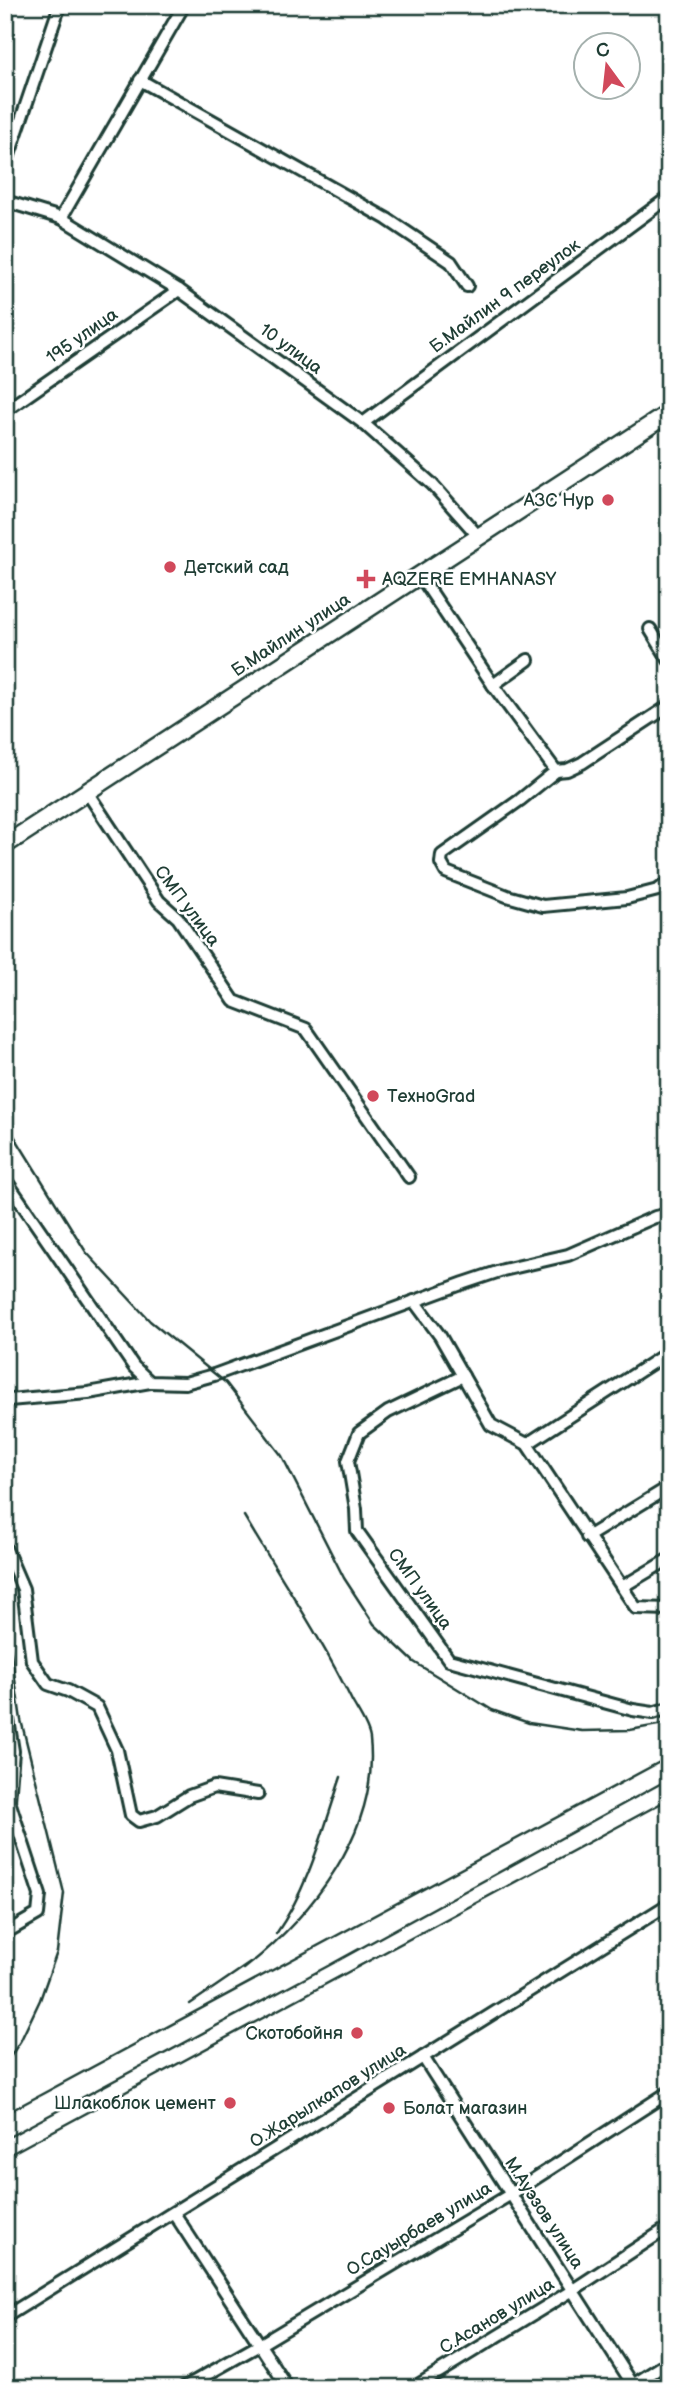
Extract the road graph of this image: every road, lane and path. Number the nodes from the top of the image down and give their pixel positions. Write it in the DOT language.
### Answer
graph roads {
  1 [pos="60,5"];
  2 [pos="184,5"];
  3 [pos="140,80"];
  4 [pos="5,167"];
  5 [pos="669,198"];
  6 [pos="5,201"];
  7 [pos="61,218"];
  8 [pos="467,286"];
  9 [pos="179,290"];
  10 [pos="5,411"];
  11 [pos="669,413"];
  12 [pos="363,423"];
  13 [pos="479,537"];
  14 [pos="419,574"];
  15 [pos="650,629"];
  16 [pos="528,660"];
  17 [pos="669,660"];
  18 [pos="493,685"];
  19 [pos="669,706"];
  20 [pos="556,771"];
  21 [pos="87,792"];
  22 [pos="5,845"];
  23 [pos="669,882"];
  24 [pos="409,1177"];
  25 [pos="5,1179"];
  26 [pos="669,1214"];
  27 [pos="414,1301"];
  28 [pos="669,1352"];
  29 [pos="463,1376"];
  30 [pos="150,1382"];
  31 [pos="5,1403"];
  32 [pos="527,1444"];
  33 [pos="669,1487"];
  34 [pos="587,1537"];
  35 [pos="5,1547"];
  36 [pos="669,1559"];
  37 [pos="622,1587"];
  38 [pos="669,1609"];
  39 [pos="5,1701"];
  40 [pos="669,1709"];
  41 [pos="258,1794"];
  42 [pos="669,1904"];
  43 [pos="5,1933"];
  44 [pos="423,2057"];
  45 [pos="669,2092"];
  46 [pos="511,2194"];
  47 [pos="174,2213"];
  48 [pos="669,2227"];
  49 [pos="573,2290"];
  50 [pos="5,2317"];
  51 [pos="261,2344"];
  52 [pos="669,2362"];
  53 [pos="632,2387"];
  54 [pos="183,2388"];
  55 [pos="288,2388"];
  56 [pos="413,2388"];
  1 -- 4 [label="street"];
  2 -- 3 [label="street"];
  3 -- 7 [label="street"];
  3 -- 8 [label="street"];
  5 -- 12 [label="street, Б.Майлин 9 переулок"];
  6 -- 7 [label="street, 10 улица"];
  7 -- 9 [label="street, 10 улица"];
  9 -- 10 [label="street, 195 улица"];
  9 -- 12 [label="street, 10 улица"];
  11 -- 13 [label="street, Б.Майлин улица"];
  12 -- 13 [label="street, 10 улица"];
  13 -- 14 [label="street, Б.Майлин улица"];
  14 -- 18 [label="street"];
  14 -- 21 [label="street, Б.Майлин улица"];
  15 -- 17 [label="street"];
  16 -- 18 [label="street"];
  18 -- 20 [label="street"];
  19 -- 20 [label="street"];
  20 -- 23 [label="street"];
  21 -- 22 [label="street, Б.Майлин улица"];
  21 -- 24 [label="street, СМП улица"];
  25 -- 30 [label="street"];
  26 -- 27 [label="street"];
  27 -- 29 [label="street"];
  27 -- 30 [label="street"];
  28 -- 32 [label="street"];
  29 -- 32 [label="street"];
  29 -- 40 [label="street, СМП улица"];
  30 -- 31 [label="street"];
  32 -- 34 [label="street"];
  33 -- 34 [label="street"];
  34 -- 37 [label="street"];
  35 -- 41 [label="street"];
  36 -- 37 [label="street"];
  37 -- 38 [label="street"];
  39 -- 43 [label="street"];
  42 -- 44 [label="street, О.Жарылкапов улица"];
  44 -- 46 [label="street, М.Ауэзов улица"];
  44 -- 47 [label="street, О.Жарылкапов улица"];
  45 -- 46 [label="street, О.Сауырбаев улица"];
  46 -- 49 [label="street, М.Ауэзов улица"];
  46 -- 51 [label="street, О.Сауырбаев улица"];
  47 -- 50 [label="street, О.Жарылкапов улица"];
  47 -- 51 [label="street"];
  48 -- 49 [label="street, С.Асанов улица"];
  49 -- 53 [label="street, М.Ауэзов улица"];
  49 -- 56 [label="street, С.Асанов улица"];
  51 -- 54 [label="street, О.Сауырбаев улица"];
  51 -- 55 [label="street"];
  52 -- 53 [label="street"];
}
